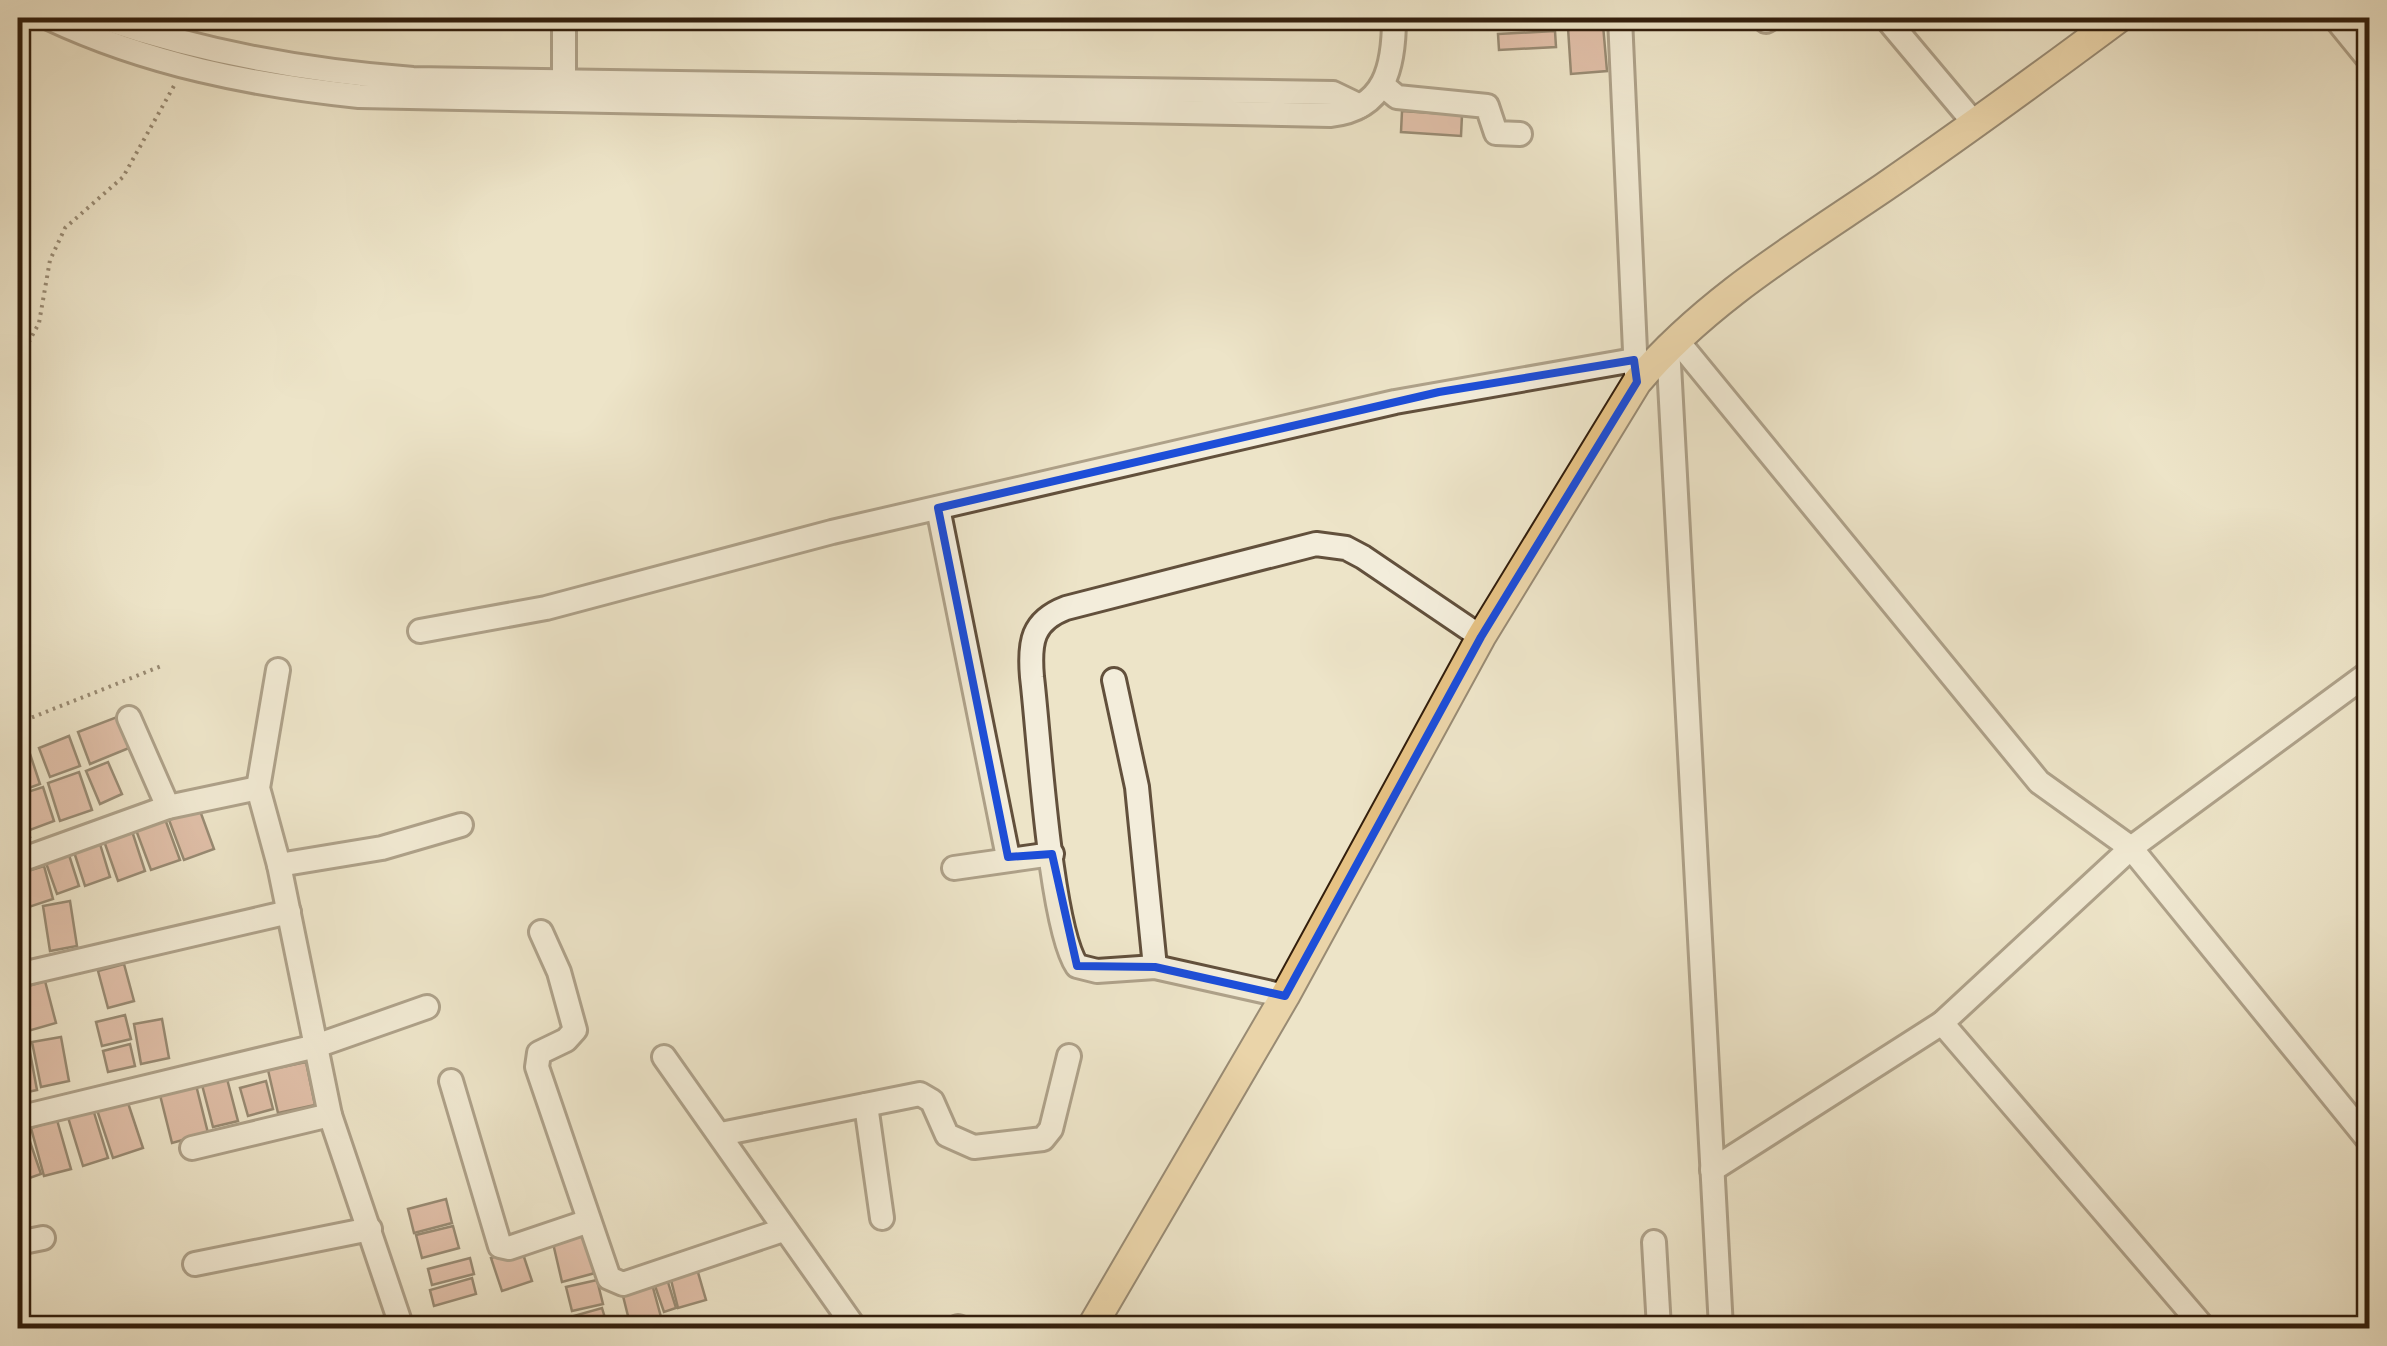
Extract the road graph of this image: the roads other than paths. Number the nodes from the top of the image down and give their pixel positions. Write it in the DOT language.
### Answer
graph roads {
  1 [pos="48,18"];
  2 [pos="104,18"];
  3 [pos="564,18"];
  4 [pos="1394,18"];
  5 [pos="1620,18"];
  6 [pos="1886,18"];
  7 [pos="2118,18"];
  8 [pos="2335,18"];
  9 [pos="142,24"];
  10 [pos="2370,60"];
  11 [pos="1384,87"];
  12 [pos="564,93"];
  13 [pos="1976,124"];
  14 [pos="1520,134"];
  15 [pos="1672,342"];
  16 [pos="1636,371"];
  17 [pos="938,508"];
  18 [pos="420,631"];
  19 [pos="1481,637"];
  20 [pos="278,670"];
  21 [pos="2370,672"];
  22 [pos="1114,680"];
  23 [pos="129,718"];
  24 [pos="258,788"];
  25 [pos="168,807"];
  26 [pos="460,825"];
  27 [pos="2131,848"];
  28 [pos="1052,854"];
  29 [pos="1008,857"];
  30 [pos="18,861"];
  31 [pos="279,865"];
  32 [pos="954,868"];
  33 [pos="288,912"];
  34 [pos="541,932"];
  35 [pos="1155,968"];
  36 [pos="18,975"];
  37 [pos="1286,996"];
  38 [pos="427,1008"];
  39 [pos="1942,1023"];
  40 [pos="316,1046"];
  41 [pos="1069,1056"];
  42 [pos="664,1057"];
  43 [pos="451,1081"];
  44 [pos="866,1105"];
  45 [pos="330,1115"];
  46 [pos="18,1118"];
  47 [pos="720,1134"];
  48 [pos="2370,1142"];
  49 [pos="192,1148"];
  50 [pos="1712,1170"];
  51 [pos="882,1218"];
  52 [pos="589,1221"];
  53 [pos="370,1229"];
  54 [pos="783,1230"];
  55 [pos="43,1238"];
  56 [pos="1654,1242"];
  57 [pos="18,1243"];
  58 [pos="195,1264"];
  59 [pos="402,1328"];
  60 [pos="855,1328"];
  61 [pos="1091,1328"];
  62 [pos="1659,1328"];
  63 [pos="1721,1328"];
  64 [pos="2204,1328"];
  1 -- 12 [label="street"];
  2 -- 9 [label="street"];
  3 -- 12 [label="street"];
  4 -- 11 [label="street"];
  5 -- 16 [label="street"];
  6 -- 13 [label="street"];
  7 -- 13 [label="main road"];
  8 -- 10 [label="street"];
  9 -- 12 [label="street"];
  11 -- 12 [label="street"];
  11 -- 14 [label="street"];
  13 -- 15 [label="main road"];
  15 -- 16 [label="main road"];
  15 -- 27 [label="street"];
  15 -- 50 [label="street"];
  16 -- 17 [label="street"];
  16 -- 19 [label="main road"];
  17 -- 18 [label="street"];
  17 -- 29 [label="street"];
  19 -- 28 [label="street"];
  19 -- 37 [label="main road"];
  20 -- 24 [label="street"];
  21 -- 27 [label="street"];
  22 -- 35 [label="street"];
  23 -- 25 [label="street"];
  24 -- 25 [label="street"];
  24 -- 31 [label="street"];
  25 -- 30 [label="street"];
  26 -- 31 [label="street"];
  27 -- 39 [label="street"];
  27 -- 48 [label="street"];
  28 -- 29 [label="street"];
  28 -- 35 [label="street"];
  29 -- 32 [label="street"];
  31 -- 33 [label="street"];
  33 -- 36 [label="street"];
  33 -- 40 [label="street"];
  34 -- 52 [label="street"];
  35 -- 37 [label="street"];
  37 -- 61 [label="main road"];
  38 -- 40 [label="street"];
  39 -- 50 [label="street"];
  39 -- 64 [label="street"];
  40 -- 45 [label="street"];
  40 -- 46 [label="street"];
  41 -- 44 [label="street"];
  42 -- 47 [label="street"];
  43 -- 52 [label="street"];
  44 -- 47 [label="street"];
  44 -- 51 [label="street"];
  45 -- 49 [label="street"];
  45 -- 53 [label="street"];
  47 -- 54 [label="street"];
  50 -- 63 [label="street"];
  52 -- 54 [label="street"];
  53 -- 58 [label="street"];
  53 -- 59 [label="street"];
  54 -- 60 [label="street"];
  55 -- 57 [label="street"];
  56 -- 62 [label="street"];
}
